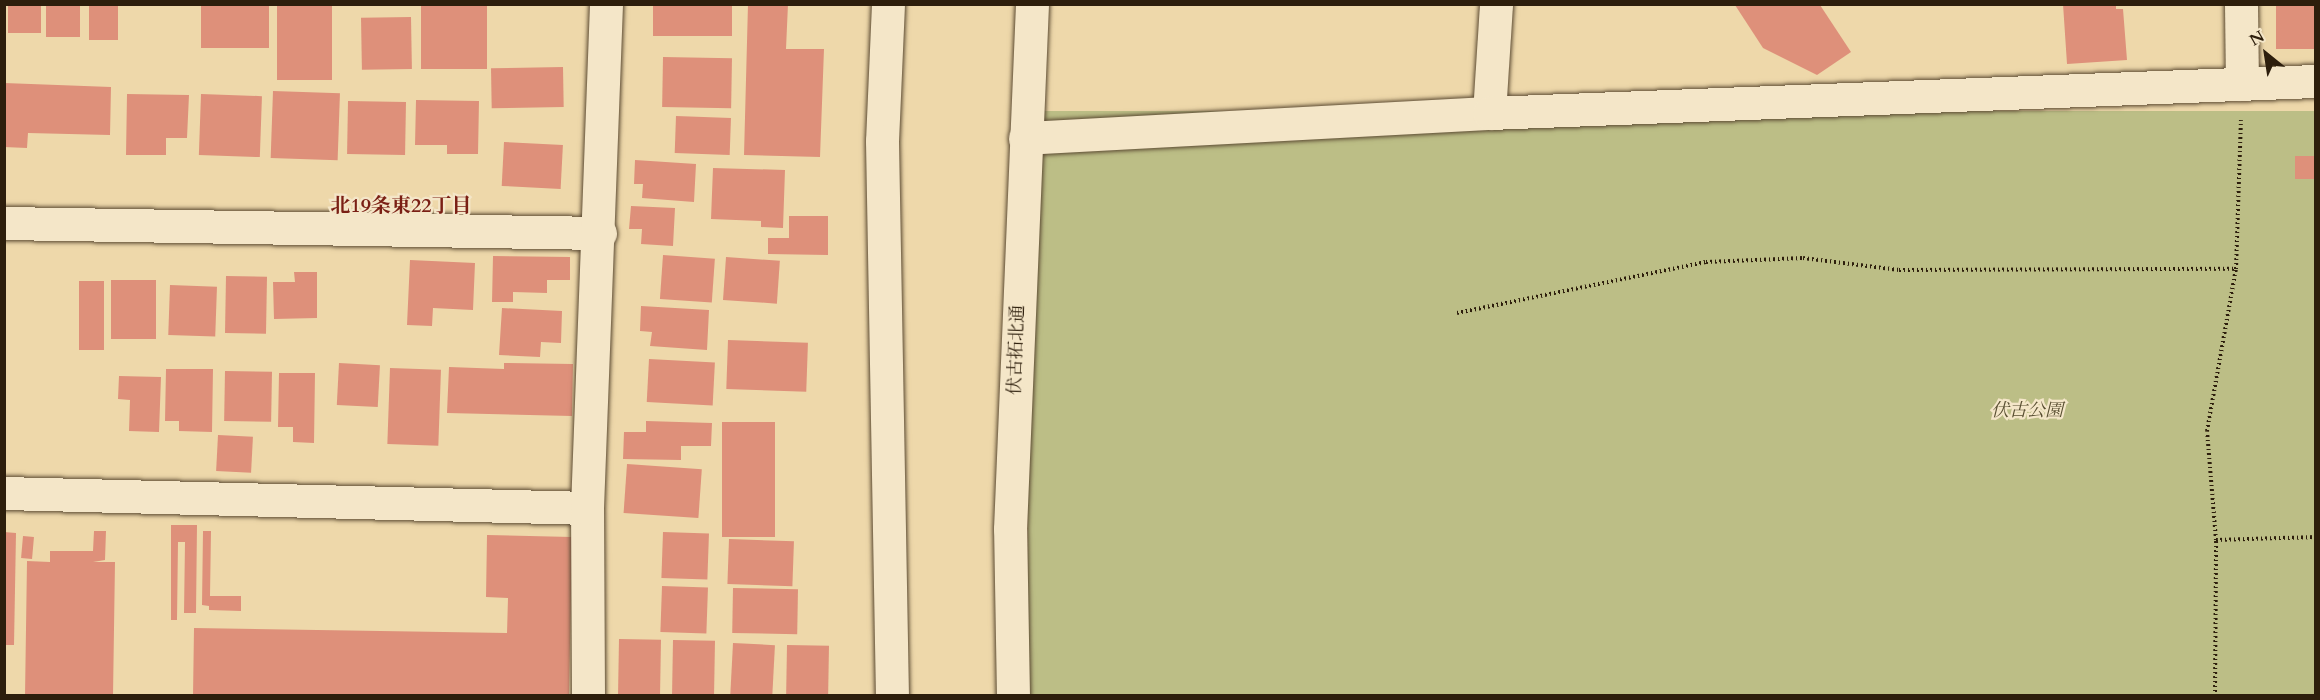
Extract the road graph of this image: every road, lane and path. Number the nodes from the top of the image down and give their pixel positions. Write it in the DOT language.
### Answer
graph roads {
  1 [pos="606,4"];
  2 [pos="888,4"];
  3 [pos="1032,4"];
  4 [pos="1496,4"];
  5 [pos="2241,4"];
  6 [pos="2316,81"];
  7 [pos="2242,100"];
  8 [pos="1489,113"];
  9 [pos="1025,138"];
  10 [pos="4,223"];
  11 [pos="600,233"];
  12 [pos="2235,269"];
  13 [pos="1457,313"];
  14 [pos="4,493"];
  15 [pos="587,508"];
  16 [pos="2316,537"];
  17 [pos="2216,540"];
  18 [pos="588,696"];
  19 [pos="892,696"];
  20 [pos="1013,696"];
  21 [pos="2215,696"];
  1 -- 11 [label="street"];
  2 -- 19 [label="street"];
  3 -- 9 [label="street, 伏古拓北通"];
  4 -- 8 [label="street"];
  5 -- 7 [label="street"];
  6 -- 7 [label="street"];
  7 -- 8 [label="street"];
  7 -- 12 [label="path"];
  8 -- 9 [label="street"];
  9 -- 20 [label="street, 伏古拓北通"];
  10 -- 11 [label="street"];
  11 -- 15 [label="street"];
  12 -- 13 [label="path"];
  12 -- 17 [label="path"];
  14 -- 15 [label="street"];
  15 -- 18 [label="street"];
  16 -- 17 [label="path"];
  17 -- 21 [label="path"];
}
